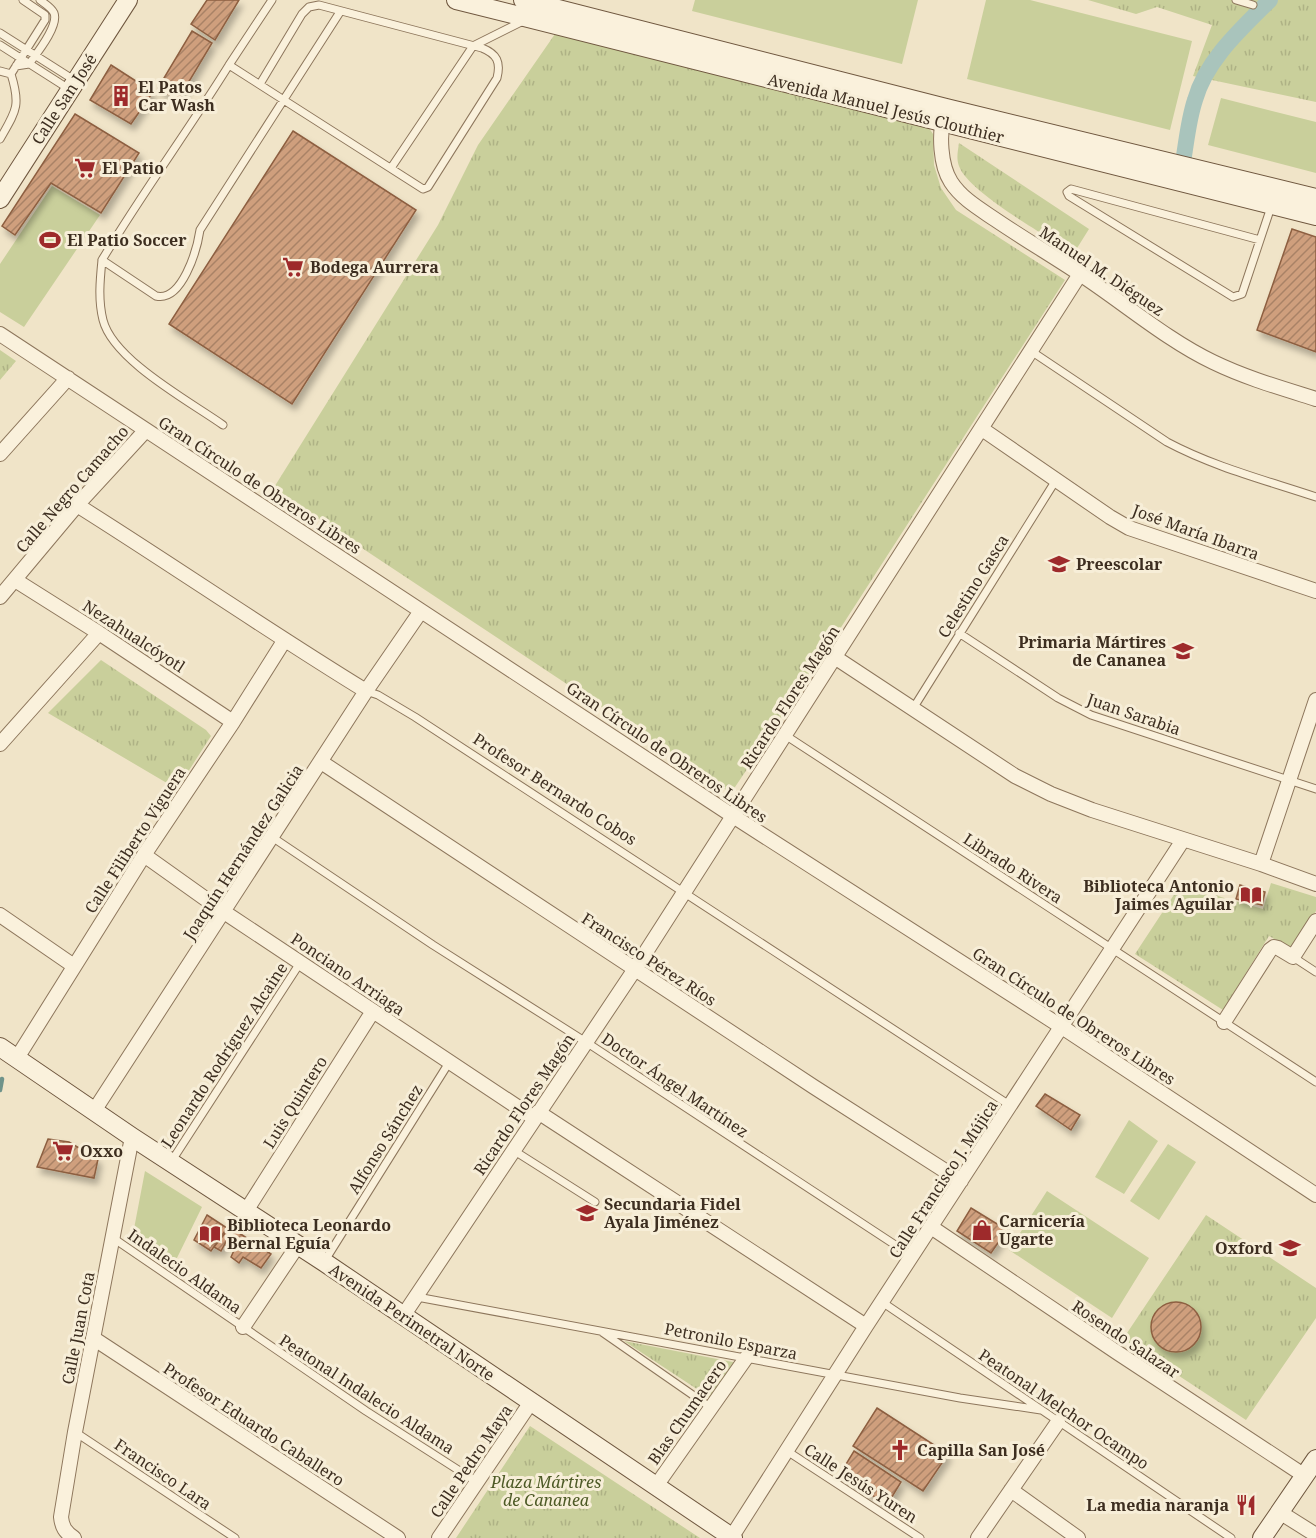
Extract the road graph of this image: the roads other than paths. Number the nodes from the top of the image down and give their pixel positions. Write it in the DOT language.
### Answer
graph roads {
  1 [pos="23,0"];
  2 [pos="40,0"];
  3 [pos="128,0"];
  4 [pos="272,0"];
  5 [pos="456,0"];
  6 [pos="523,0"];
  7 [pos="1236,0"];
  8 [pos="495,4"];
  9 [pos="1253,5"];
  10 [pos="554,8"];
  11 [pos="340,12"];
  12 [pos="530,18"];
  13 [pos="0,33"];
  14 [pos="0,45"];
  15 [pos="472,46"];
  16 [pos="26,50"];
  17 [pos="35,55"];
  18 [pos="21,59"];
  19 [pos="29,64"];
  20 [pos="229,65"];
  21 [pos="16,66"];
  22 [pos="0,71"];
  23 [pos="11,74"];
  24 [pos="260,84"];
  25 [pos="72,86"];
  26 [pos="284,99"];
  27 [pos="944,115"];
  28 [pos="0,139"];
  29 [pos="391,168"];
  30 [pos="1274,196"];
  31 [pos="1316,198"];
  32 [pos="0,199"];
  33 [pos="1316,216"];
  34 [pos="1260,240"];
  35 [pos="102,260"];
  36 [pos="1080,274"];
  37 [pos="0,334"];
  38 [pos="1031,351"];
  39 [pos="68,378"];
  40 [pos="1316,399"];
  41 [pos="223,425"];
  42 [pos="982,429"];
  43 [pos="146,430"];
  44 [pos="0,454"];
  45 [pos="1056,480"];
  46 [pos="1316,497"];
  47 [pos="77,506"];
  48 [pos="15,580"];
  49 [pos="1316,591"];
  50 [pos="0,597"];
  51 [pos="421,611"];
  52 [pos="99,633"];
  53 [pos="959,633"];
  54 [pos="284,641"];
  55 [pos="836,658"];
  56 [pos="366,691"];
  57 [pos="1316,700"];
  58 [pos="914,707"];
  59 [pos="233,722"];
  60 [pos="785,735"];
  61 [pos="0,744"];
  62 [pos="321,762"];
  63 [pos="1289,780"];
  64 [pos="1316,789"];
  65 [pos="733,816"];
  66 [pos="272,837"];
  67 [pos="1183,840"];
  68 [pos="144,855"];
  69 [pos="1261,864"];
  70 [pos="1316,884"];
  71 [pos="684,893"];
  72 [pos="224,912"];
  73 [pos="0,915"];
  74 [pos="1316,921"];
  75 [pos="1113,950"];
  76 [pos="1293,957"];
  77 [pos="301,962"];
  78 [pos="74,966"];
  79 [pos="635,969"];
  80 [pos="1316,972"];
  81 [pos="373,1011"];
  82 [pos="1224,1022"];
  83 [pos="1062,1027"];
  84 [pos="586,1042"];
  85 [pos="0,1047"];
  86 [pos="16,1058"];
  87 [pos="450,1061"];
  88 [pos="1316,1082"];
  89 [pos="1011,1106"];
  90 [pos="94,1111"];
  91 [pos="536,1115"];
  92 [pos="132,1137"];
  93 [pos="513,1150"];
  94 [pos="171,1162"];
  95 [pos="961,1180"];
  96 [pos="1316,1195"];
  97 [pos="595,1202"];
  98 [pos="246,1211"];
  99 [pos="931,1227"];
  100 [pos="112,1237"];
  101 [pos="298,1245"];
  102 [pos="912,1256"];
  103 [pos="324,1262"];
  104 [pos="417,1297"];
  105 [pos="882,1302"];
  106 [pos="403,1316"];
  107 [pos="866,1326"];
  108 [pos="243,1327"];
  109 [pos="599,1329"];
  110 [pos="93,1338"];
  111 [pos="746,1358"];
  112 [pos="835,1375"];
  113 [pos="531,1402"];
  114 [pos="710,1407"];
  115 [pos="1041,1410"];
  116 [pos="1058,1422"];
  117 [pos="75,1432"];
  118 [pos="787,1451"];
  119 [pos="1316,1459"];
  120 [pos="1305,1476"];
  121 [pos="477,1482"];
  122 [pos="656,1485"];
  123 [pos="1011,1490"];
  124 [pos="1281,1513"];
  125 [pos="1316,1535"];
  126 [pos="74,1538"];
  127 [pos="235,1538"];
  128 [pos="398,1538"];
  129 [pos="440,1538"];
  130 [pos="732,1538"];
  131 [pos="920,1538"];
  132 [pos="978,1538"];
  133 [pos="1078,1538"];
  134 [pos="1231,1538"];
  135 [pos="1262,1538"];
  1 -- 16 [label="lane"];
  2 -- 17 [label="lane"];
  3 -- 25 [label="street, Calle San José"];
  4 -- 20 [label="lane"];
  5 -- 8 [label="street, Avenida Manuel Jesús Clouthier"];
  6 -- 10 [label="street, Avenida Manuel Jesús Clouthier"];
  7 -- 9 [label="lane"];
  8 -- 12 [label="street, Avenida Manuel Jesús Clouthier"];
  10 -- 12 [label="lane"];
  10 -- 27 [label="street, Avenida Manuel Jesús Clouthier"];
  11 -- 15 [label="lane"];
  11 -- 24 [label="lane"];
  11 -- 26 [label="lane"];
  12 -- 15 [label="lane"];
  12 -- 27 [label="street, Avenida Manuel Jesús Clouthier"];
  13 -- 16 [label="lane"];
  14 -- 18 [label="lane"];
  15 -- 29 [label="lane"];
  15 -- 29 [label="lane"];
  16 -- 17 [label="lane"];
  16 -- 18 [label="lane"];
  17 -- 19 [label="lane"];
  17 -- 25 [label="lane"];
  18 -- 19 [label="lane"];
  18 -- 21 [label="lane"];
  19 -- 21 [label="lane"];
  19 -- 25 [label="lane"];
  20 -- 24 [label="lane"];
  20 -- 35 [label="lane"];
  21 -- 23 [label="lane"];
  22 -- 23 [label="lane"];
  23 -- 28 [label="lane"];
  24 -- 26 [label="lane"];
  25 -- 32 [label="street, Calle San José"];
  26 -- 29 [label="lane"];
  26 -- 35 [label="lane"];
  27 -- 30 [label="street, Avenida Manuel Jesús Clouthier"];
  27 -- 36 [label="street, Manuel M. Diéguez"];
  30 -- 31 [label="street, Avenida Manuel Jesús Clouthier"];
  30 -- 33 [label="street, Avenida Manuel Jesús Clouthier"];
  30 -- 34 [label="lane"];
  34 -- 34 [label="lane"];
  35 -- 41 [label="lane"];
  36 -- 38 [label="street, Ricardo Flores Magón"];
  36 -- 40 [label="street, Manuel M. Diéguez"];
  37 -- 39 [label="street, Gran Círculo de Obreros Libres"];
  38 -- 42 [label="street, Ricardo Flores Magón"];
  38 -- 46 [label="lane"];
  39 -- 43 [label="street, Gran Círculo de Obreros Libres"];
  39 -- 44 [label="street"];
  42 -- 45 [label="street, José María Ibarra"];
  42 -- 55 [label="street, Ricardo Flores Magón"];
  43 -- 47 [label="street, Calle Negro Camacho"];
  43 -- 51 [label="street, Gran Círculo de Obreros Libres"];
  45 -- 49 [label="street, José María Ibarra"];
  45 -- 53 [label="lane, Celestino Gasca"];
  47 -- 48 [label="street, Calle Negro Camacho"];
  47 -- 54 [label="street, Profesor Bernardo Cobos"];
  48 -- 50 [label="street, Calle Negro Camacho"];
  48 -- 52 [label="street, Nezahualcóyotl"];
  51 -- 56 [label="street, Joaquín Hernández Galicia"];
  51 -- 65 [label="street, Gran Círculo de Obreros Libres"];
  52 -- 59 [label="street, Nezahualcóyotl"];
  52 -- 61 [label="street"];
  53 -- 58 [label="lane, Celestino Gasca"];
  53 -- 63 [label="lane, Juan Sarabia"];
  54 -- 56 [label="street, Profesor Bernardo Cobos"];
  54 -- 59 [label="street, Calle Filiberto Viguera"];
  55 -- 58 [label="street"];
  55 -- 60 [label="street, Ricardo Flores Magón"];
  56 -- 62 [label="street, Joaquín Hernández Galicia"];
  56 -- 71 [label="lane, Profesor Bernardo Cobos"];
  57 -- 63 [label="street"];
  58 -- 67 [label="street"];
  59 -- 68 [label="street, Calle Filiberto Viguera"];
  60 -- 65 [label="street, Ricardo Flores Magón"];
  60 -- 75 [label="lane, Librado Rivera"];
  62 -- 66 [label="street, Joaquín Hernández Galicia"];
  62 -- 79 [label="street, Francisco Pérez Ríos"];
  63 -- 64 [label="lane, Juan Sarabia"];
  63 -- 69 [label="street"];
  65 -- 71 [label="street, Ricardo Flores Magón"];
  65 -- 83 [label="street, Gran Círculo de Obreros Libres"];
  66 -- 72 [label="street, Joaquín Hernández Galicia"];
  66 -- 84 [label="lane, Doctor Ángel Martínez"];
  67 -- 69 [label="street"];
  67 -- 75 [label="street, Calle Francisco J. Mújica"];
  68 -- 72 [label="street, Ponciano Arriaga"];
  68 -- 78 [label="street, Calle Filiberto Viguera"];
  69 -- 70 [label="street"];
  71 -- 79 [label="street, Ricardo Flores Magón"];
  71 -- 89 [label="lane, Profesor Bernardo Cobos"];
  72 -- 77 [label="street, Ponciano Arriaga"];
  72 -- 90 [label="street, Joaquín Hernández Galicia"];
  73 -- 78 [label="street"];
  74 -- 76 [label="street"];
  75 -- 82 [label="lane, Librado Rivera"];
  75 -- 83 [label="street, Calle Francisco J. Mújica"];
  76 -- 80 [label="lane"];
  76 -- 82 [label="street"];
  77 -- 81 [label="street, Ponciano Arriaga"];
  77 -- 94 [label="lane, Leonardo Rodríguez Alcaine"];
  78 -- 86 [label="street, Calle Filiberto Viguera"];
  79 -- 84 [label="street, Ricardo Flores Magón"];
  79 -- 95 [label="street, Francisco Pérez Ríos"];
  81 -- 87 [label="street, Ponciano Arriaga"];
  81 -- 98 [label="street, Luis Quintero"];
  82 -- 88 [label="lane, Librado Rivera"];
  83 -- 89 [label="street, Calle Francisco J. Mújica"];
  83 -- 96 [label="street, Gran Círculo de Obreros Libres"];
  84 -- 91 [label="street, Ricardo Flores Magón"];
  84 -- 102 [label="lane, Doctor Ángel Martínez"];
  85 -- 86 [label="street, Avenida Perimetral Norte"];
  86 -- 90 [label="street, Avenida Perimetral Norte"];
  87 -- 91 [label="street, Ponciano Arriaga"];
  87 -- 103 [label="lane, Alfonso Sánchez"];
  89 -- 95 [label="street, Calle Francisco J. Mújica"];
  90 -- 92 [label="street, Avenida Perimetral Norte"];
  91 -- 93 [label="street, Ricardo Flores Magón"];
  91 -- 107 [label="street, Ponciano Arriaga"];
  92 -- 94 [label="street, Avenida Perimetral Norte"];
  92 -- 100 [label="street, Calle Juan Cota"];
  93 -- 97 [label="lane"];
  93 -- 104 [label="street, Ricardo Flores Magón"];
  94 -- 98 [label="street, Avenida Perimetral Norte"];
  95 -- 99 [label="street, Calle Francisco J. Mújica"];
  98 -- 101 [label="street, Avenida Perimetral Norte"];
  99 -- 102 [label="street, Calle Francisco J. Mújica"];
  99 -- 120 [label="street, Rosendo Salazar"];
  100 -- 108 [label="lane, Indalecio Aldama"];
  100 -- 110 [label="street, Calle Juan Cota"];
  101 -- 103 [label="street, Avenida Perimetral Norte"];
  101 -- 108 [label="street"];
  102 -- 105 [label="street, Calle Francisco J. Mújica"];
  103 -- 106 [label="street, Avenida Perimetral Norte"];
  104 -- 106 [label="street, Ricardo Flores Magón"];
  104 -- 109 [label="lane, Petronilo Esparza"];
  105 -- 107 [label="street, Calle Francisco J. Mújica"];
  105 -- 115 [label="lane, Peatonal Melchor Ocampo"];
  106 -- 113 [label="street, Avenida Perimetral Norte"];
  107 -- 112 [label="street, Calle Francisco J. Mújica"];
  108 -- 121 [label="lane, Peatonal Indalecio Aldama"];
  109 -- 111 [label="lane, Petronilo Esparza"];
  109 -- 114 [label="lane"];
  110 -- 117 [label="street, Calle Juan Cota"];
  110 -- 128 [label="street, Profesor Eduardo Caballero"];
  111 -- 112 [label="lane, Petronilo Esparza"];
  111 -- 114 [label="street, Blas Chumacero"];
  112 -- 115 [label="lane, Petronilo Esparza"];
  112 -- 118 [label="street, Calle Francisco J. Mújica"];
  113 -- 121 [label="street, Calle Pedro Maya"];
  113 -- 122 [label="street, Avenida Perimetral Norte"];
  114 -- 122 [label="street, Blas Chumacero"];
  115 -- 116 [label="lane, Peatonal Melchor Ocampo"];
  116 -- 123 [label="street"];
  116 -- 134 [label="lane, Peatonal Melchor Ocampo"];
  117 -- 126 [label="street, Calle Juan Cota"];
  117 -- 127 [label="lane, Francisco Lara"];
  118 -- 130 [label="street, Calle Francisco J. Mújica"];
  118 -- 131 [label="lane, Calle Jesús Yuren"];
  119 -- 120 [label="street"];
  120 -- 124 [label="street"];
  121 -- 129 [label="street, Calle Pedro Maya"];
  122 -- 130 [label="street, Avenida Perimetral Norte"];
  123 -- 132 [label="street"];
  123 -- 133 [label="street"];
  124 -- 125 [label="street"];
  124 -- 135 [label="street"];
}
